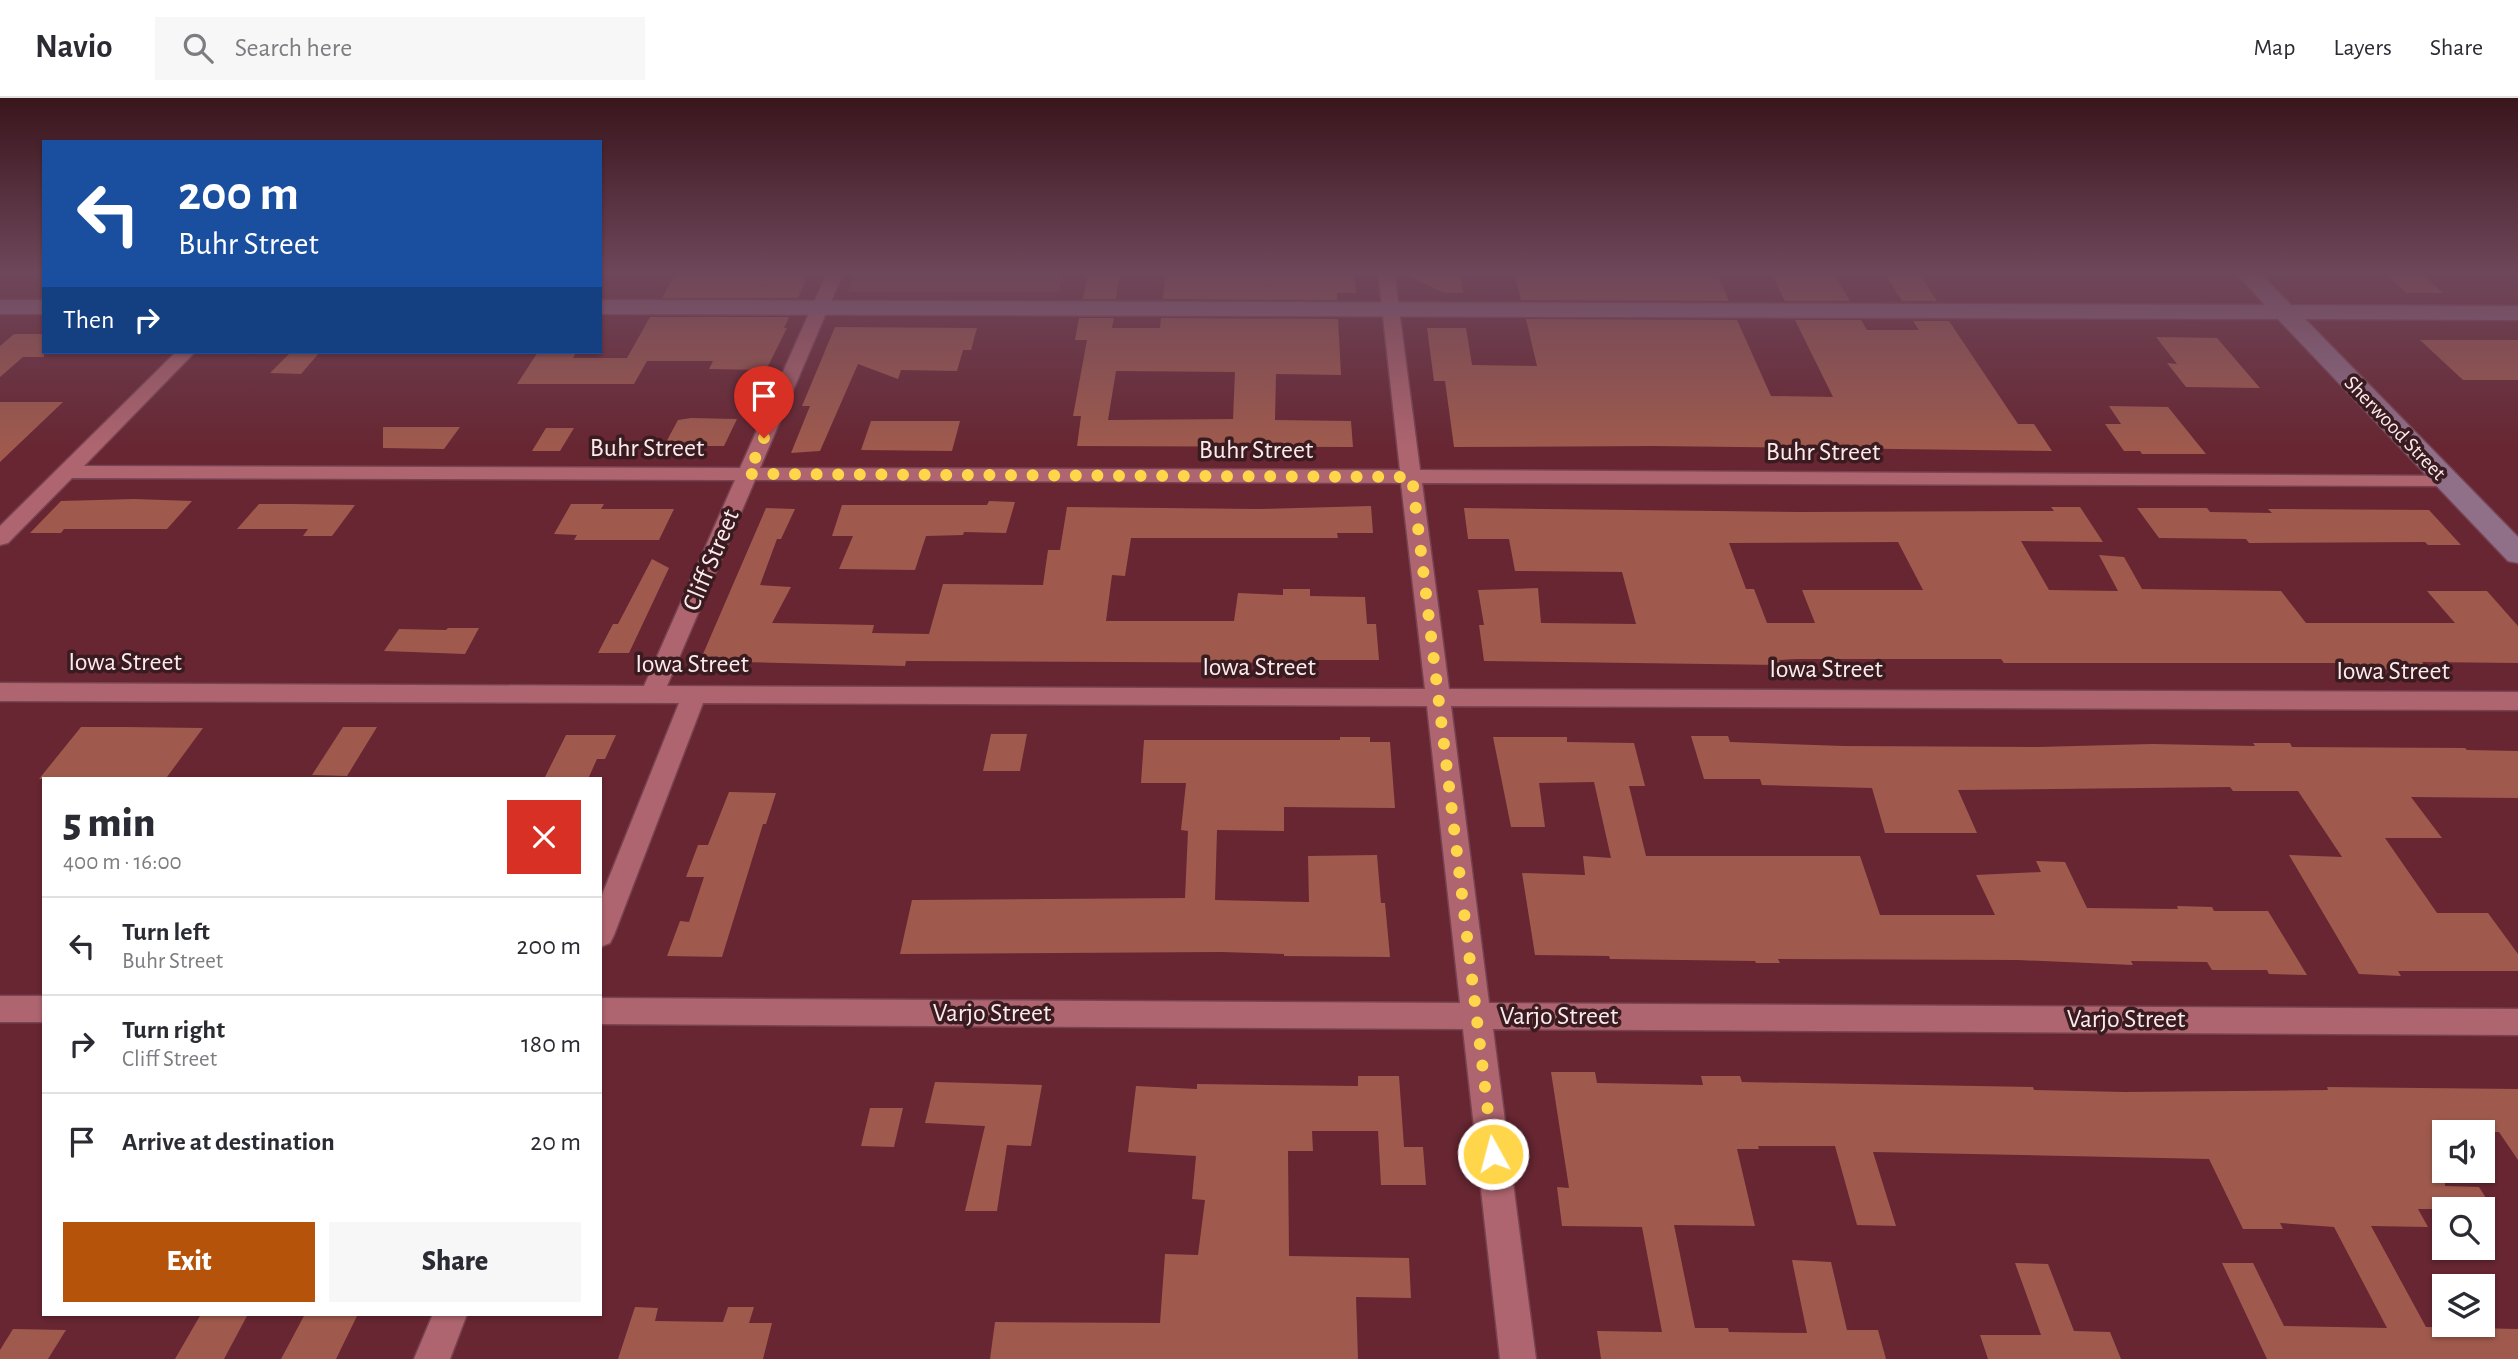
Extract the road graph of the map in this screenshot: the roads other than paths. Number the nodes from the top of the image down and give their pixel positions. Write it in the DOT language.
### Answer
graph roads {
  1 [pos="811,330"];
  2 [pos="1393,330"];
  3 [pos="2302,330"];
  4 [pos="184,354"];
  5 [pos="65,472"];
  6 [pos="748,474"];
  7 [pos="1412,477"];
  8 [pos="2446,480"];
  9 [pos="0,538"];
  10 [pos="2518,554"];
  11 [pos="0,692"];
  12 [pos="652,694"];
  13 [pos="695,694"];
  14 [pos="1438,697"];
  15 [pos="2518,701"];
  16 [pos="602,929"];
  17 [pos="0,1009"];
  18 [pos="42,1009"];
  19 [pos="602,1011"];
  20 [pos="1476,1016"];
  21 [pos="2518,1022"];
  22 [pos="449,1316"];
  23 [pos="432,1359"];
  24 [pos="1518,1359"];
  1 -- 6 [label="street, Cliff Street"];
  2 -- 7 [label="street"];
  3 -- 8 [label="main road, Sherwood Street"];
  4 -- 5 [label="street"];
  5 -- 6 [label="street, Buhr Street"];
  5 -- 9 [label="street"];
  6 -- 7 [label="street, Buhr Street"];
  6 -- 12 [label="street, Cliff Street"];
  7 -- 8 [label="street, Buhr Street"];
  7 -- 14 [label="street"];
  8 -- 10 [label="main road, Sherwood Street"];
  11 -- 12 [label="street, Iowa Street"];
  12 -- 13 [label="street, Iowa Street"];
  13 -- 14 [label="street, Iowa Street"];
  13 -- 16 [label="street"];
  14 -- 15 [label="street, Iowa Street"];
  14 -- 20 [label="street"];
  17 -- 18 [label="street"];
  19 -- 20 [label="street, Varjo Street"];
  20 -- 21 [label="street, Varjo Street"];
  20 -- 24 [label="street"];
  22 -- 23 [label="street"];
}
